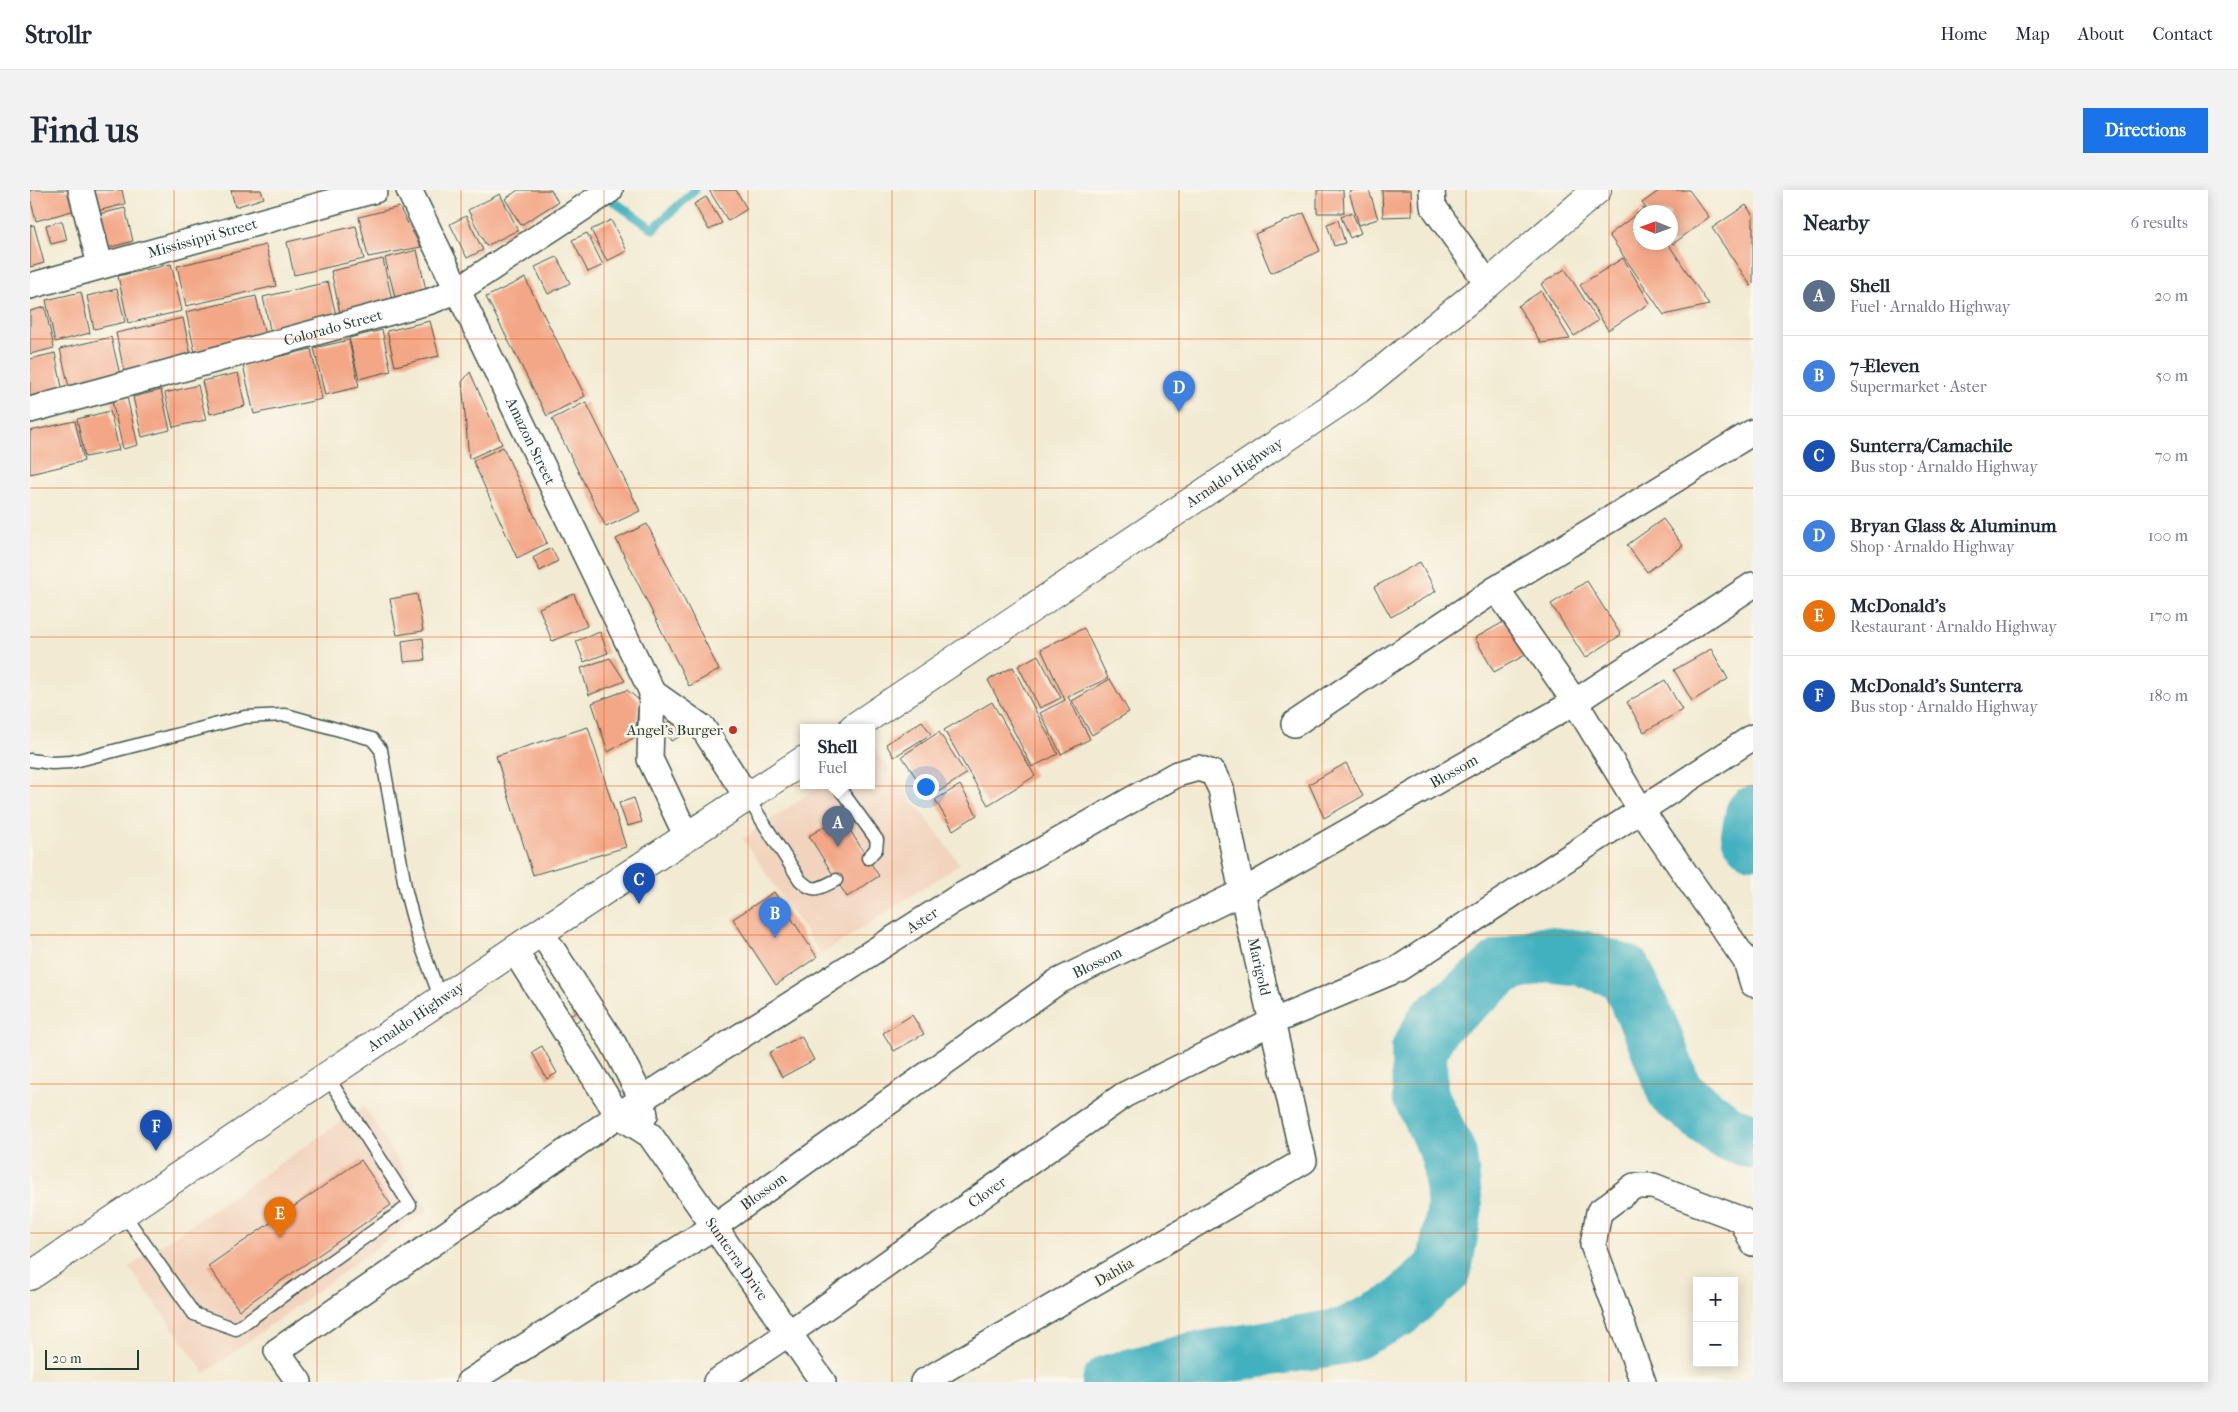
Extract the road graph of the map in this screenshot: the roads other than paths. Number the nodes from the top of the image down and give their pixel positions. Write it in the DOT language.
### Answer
graph roads {
  1 [pos="80,190"];
  2 [pos="375,190"];
  3 [pos="409,190"];
  4 [pos="610,190"];
  5 [pos="1432,190"];
  6 [pos="1596,190"];
  7 [pos="100,265"];
  8 [pos="1488,284"];
  9 [pos="30,286"];
  10 [pos="458,290"];
  11 [pos="30,410"];
  12 [pos="1753,432"];
  13 [pos="1753,585"];
  14 [pos="1496,590"];
  15 [pos="652,692"];
  16 [pos="1575,702"];
  17 [pos="859,724"];
  18 [pos="1294,724"];
  19 [pos="1753,737"];
  20 [pos="30,760"];
  21 [pos="800,763"];
  22 [pos="1213,773"];
  23 [pos="840,789"];
  24 [pos="747,797"];
  25 [pos="1641,810"];
  26 [pos="687,837"];
  27 [pos="868,858"];
  28 [pos="836,880"];
  29 [pos="1242,892"];
  30 [pos="541,932"];
  31 [pos="514,950"];
  32 [pos="1751,969"];
  33 [pos="442,1000"];
  34 [pos="1272,1022"];
  35 [pos="327,1076"];
  36 [pos="642,1099"];
  37 [pos="618,1115"];
  38 [pos="650,1135"];
  39 [pos="1304,1161"];
  40 [pos="123,1213"];
  41 [pos="715,1226"];
  42 [pos="1753,1243"];
  43 [pos="30,1276"];
  44 [pos="789,1333"];
  45 [pos="1635,1379"];
  46 [pos="299,1382"];
  47 [pos="469,1382"];
  48 [pos="716,1382"];
  49 [pos="823,1382"];
  50 [pos="923,1382"];
  1 -- 7 [label="street"];
  2 -- 7 [label="street, Mississippi Street"];
  3 -- 10 [label="street, Amazon Street"];
  4 -- 10 [label="street, Colorado Street"];
  5 -- 8 [label="street"];
  6 -- 8 [label="main road, Arnaldo Highway"];
  7 -- 9 [label="street, Mississippi Street"];
  8 -- 17 [label="main road, Arnaldo Highway"];
  10 -- 11 [label="street, Colorado Street"];
  10 -- 15 [label="street, Amazon Street"];
  12 -- 14 [label="street"];
  13 -- 16 [label="street, Blossom"];
  14 -- 16 [label="street"];
  14 -- 18 [label="street"];
  15 -- 24 [label="street, Amazon Street"];
  15 -- 26 [label="street, Amazon Street"];
  16 -- 25 [label="street"];
  16 -- 29 [label="street, Blossom"];
  19 -- 25 [label="street, Clover"];
  20 -- 33 [label="lane"];
  21 -- 24 [label="main road, Arnaldo Highway"];
  22 -- 29 [label="street, Marigold"];
  22 -- 36 [label="street, Aster"];
  23 -- 27 [label="lane"];
  24 -- 26 [label="main road, Arnaldo Highway"];
  24 -- 28 [label="lane"];
  25 -- 32 [label="street"];
  25 -- 34 [label="street, Clover"];
  26 -- 30 [label="main road, Arnaldo Highway"];
  29 -- 34 [label="street, Marigold"];
  29 -- 41 [label="street, Blossom"];
  30 -- 31 [label="main road, Arnaldo Highway"];
  30 -- 36 [label="street, Sunterra Drive"];
  31 -- 33 [label="main road, Arnaldo Highway"];
  31 -- 37 [label="street, Sunterra Drive"];
  33 -- 35 [label="main road, Arnaldo Highway"];
  34 -- 39 [label="street, Marigold"];
  34 -- 44 [label="street, Clover"];
  35 -- 40 [label="main road, Arnaldo Highway"];
  35 -- 40 [label="lane"];
  36 -- 37 [label="street, Aster"];
  36 -- 38 [label="street, Sunterra Drive"];
  37 -- 38 [label="street, Sunterra Drive"];
  37 -- 46 [label="street, Aster"];
  38 -- 41 [label="street, Sunterra Drive"];
  39 -- 50 [label="street, Dahlia"];
  40 -- 43 [label="main road, Arnaldo Highway"];
  41 -- 44 [label="street, Sunterra Drive"];
  41 -- 47 [label="street, Blossom"];
  42 -- 45 [label="street"];
  44 -- 48 [label="street, Clover"];
  44 -- 49 [label="street, Sunterra Drive"];
}
